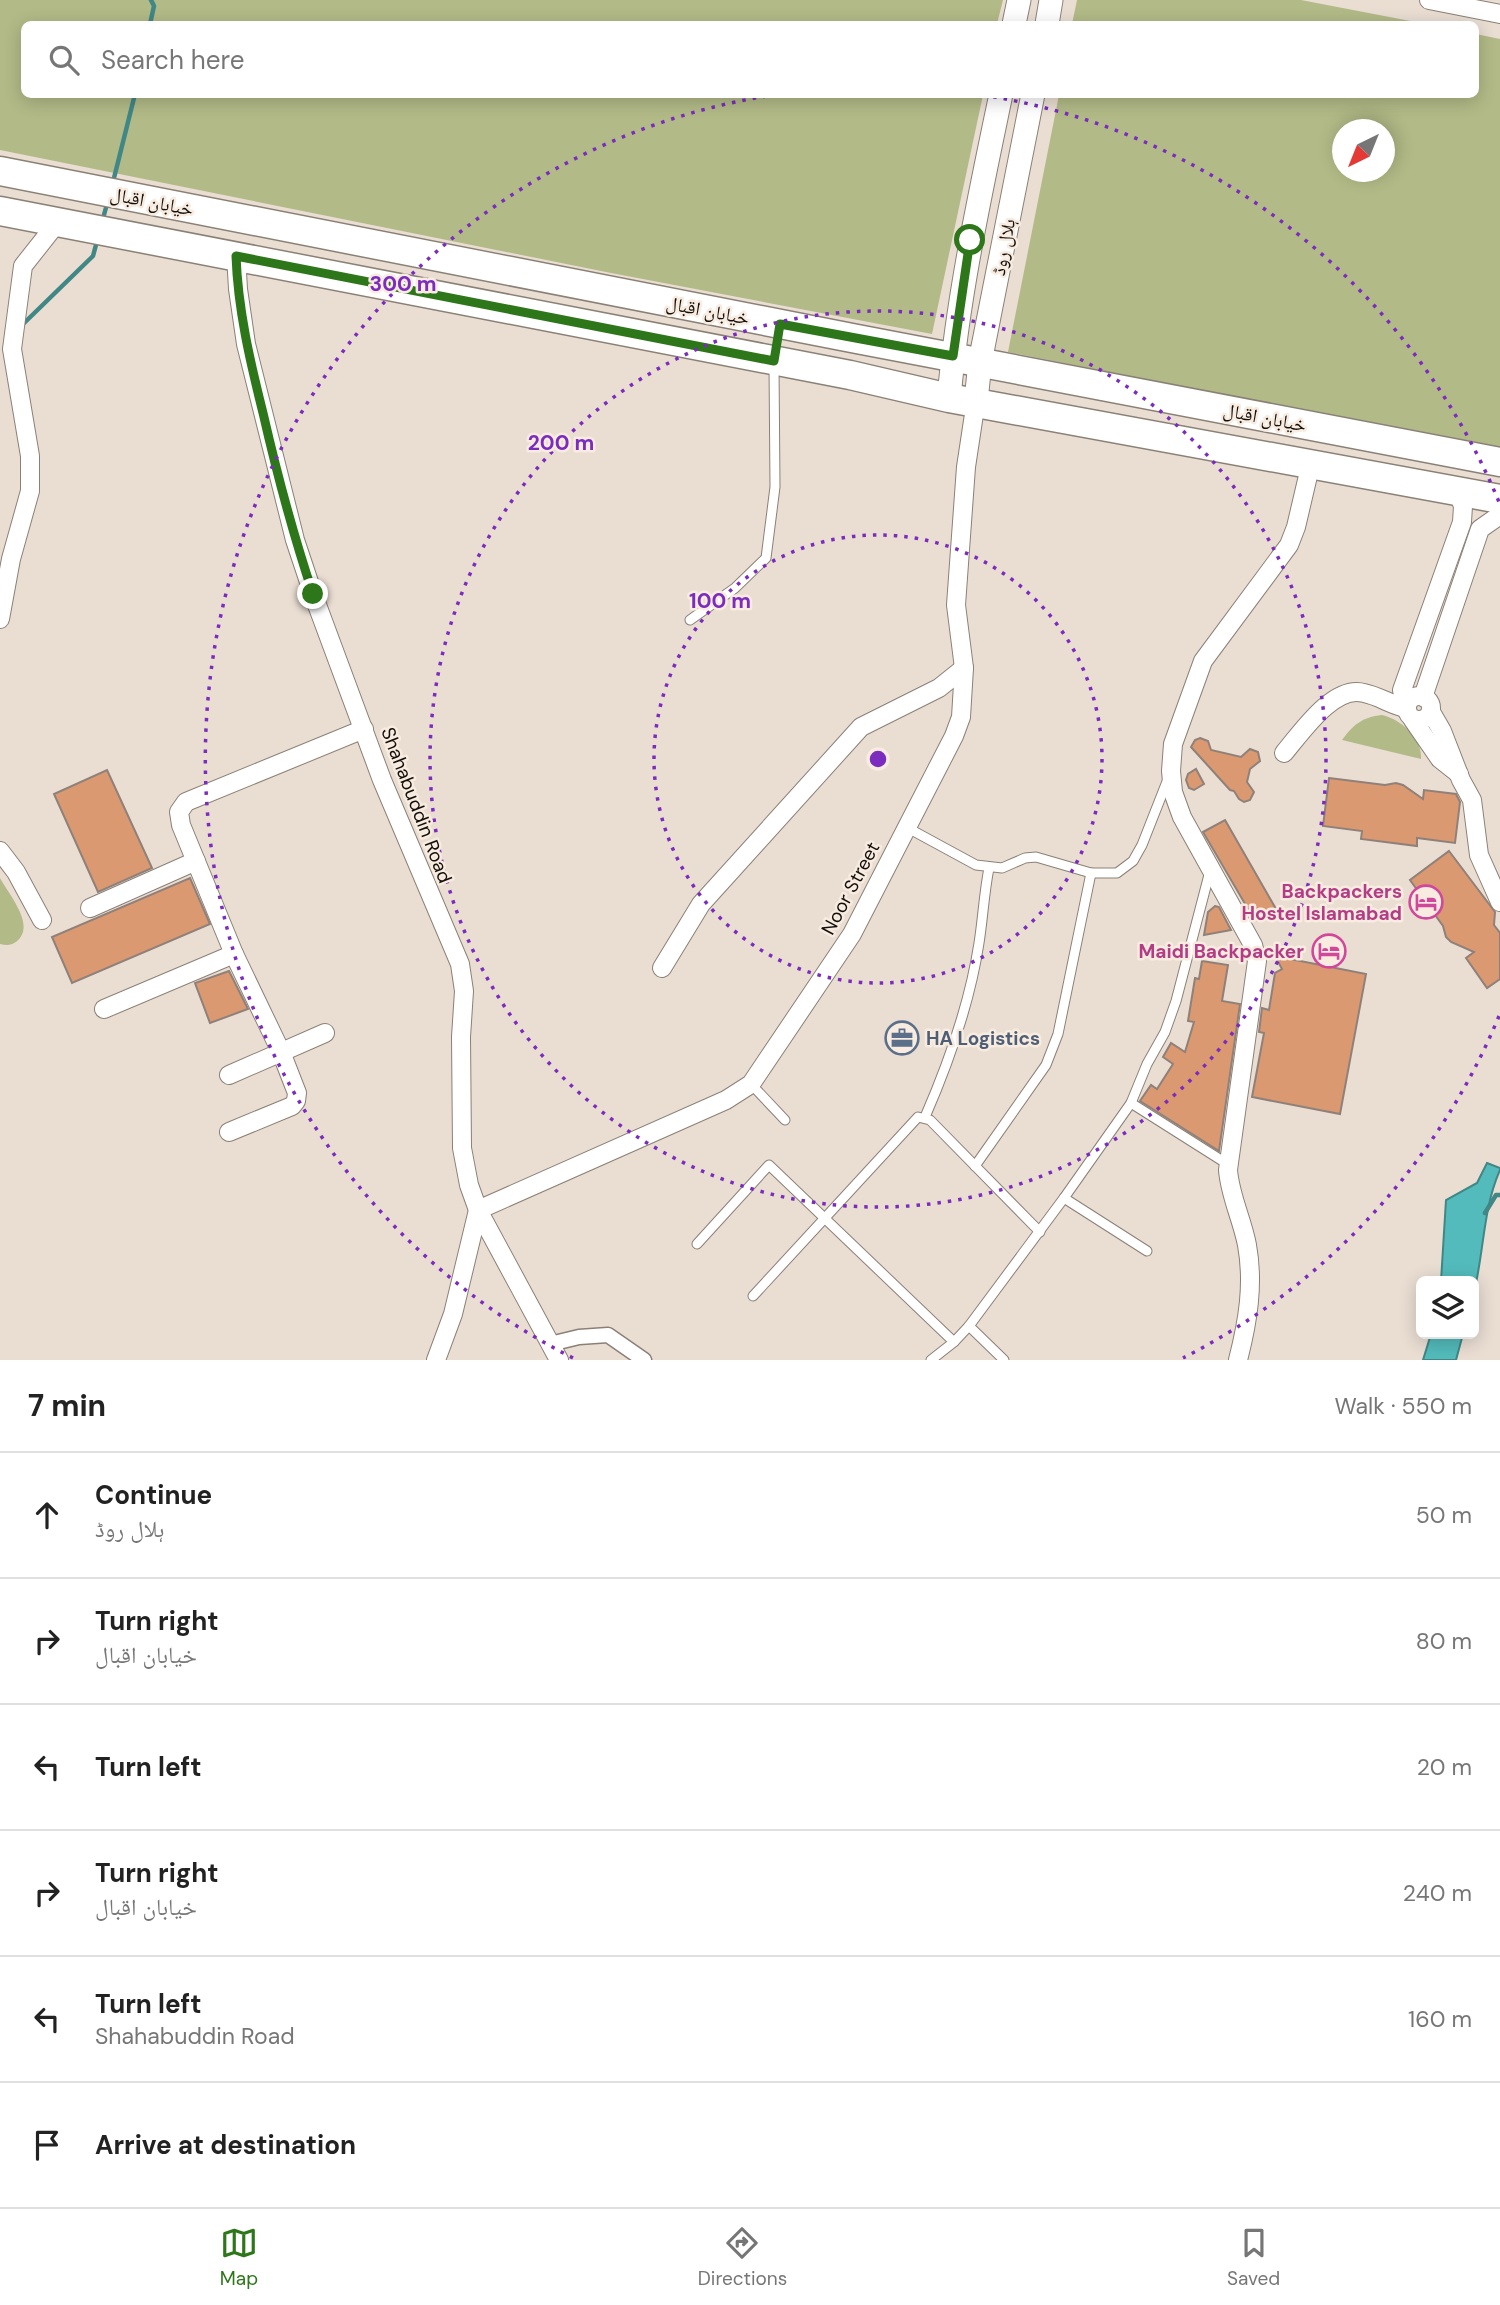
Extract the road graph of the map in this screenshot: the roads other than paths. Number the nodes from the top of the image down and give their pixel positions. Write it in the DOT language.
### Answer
graph roads {
  1 [pos="1019,0"];
  2 [pos="1051,0"];
  3 [pos="1429,0"];
  4 [pos="1500,14"];
  5 [pos="1015,21"];
  6 [pos="1047,21"];
  7 [pos="999,98"];
  8 [pos="1032,98"];
  9 [pos="0,171"];
  10 [pos="0,211"];
  11 [pos="240,218"];
  12 [pos="57,223"];
  13 [pos="236,256"];
  14 [pos="780,324"];
  15 [pos="953,356"];
  16 [pos="774,361"];
  17 [pos="980,362"];
  18 [pos="962,399"];
  19 [pos="1318,428"];
  20 [pos="1500,462"];
  21 [pos="1311,463"];
  22 [pos="1457,491"];
  23 [pos="1500,499"];
  24 [pos="1500,515"];
  25 [pos="0,619"];
  26 [pos="690,620"];
  27 [pos="964,668"];
  28 [pos="1416,708"];
  29 [pos="364,729"];
  30 [pos="1284,753"];
  31 [pos="1171,771"];
  32 [pos="905,827"];
  33 [pos="0,851"];
  34 [pos="196,861"];
  35 [pos="989,868"];
  36 [pos="1210,871"];
  37 [pos="1091,873"];
  38 [pos="1500,902"];
  39 [pos="90,908"];
  40 [pos="42,920"];
  41 [pos="234,954"];
  42 [pos="662,968"];
  43 [pos="104,1009"];
  44 [pos="324,1033"];
  45 [pos="282,1052"];
  46 [pos="229,1075"];
  47 [pos="751,1084"];
  48 [pos="1131,1103"];
  49 [pos="925,1117"];
  50 [pos="785,1120"];
  51 [pos="229,1132"];
  52 [pos="975,1166"];
  53 [pos="1229,1166"];
  54 [pos="1064,1198"];
  55 [pos="478,1210"];
  56 [pos="824,1217"];
  57 [pos="1040,1232"];
  58 [pos="697,1244"];
  59 [pos="1147,1251"];
  60 [pos="753,1296"];
  61 [pos="970,1326"];
  62 [pos="954,1342"];
  63 [pos="554,1352"];
  64 [pos="436,1360"];
  65 [pos="644,1360"];
  66 [pos="931,1360"];
  67 [pos="1004,1360"];
  68 [pos="1238,1360"];
  1 -- 5 [label="street"];
  2 -- 6 [label="street"];
  3 -- 4 [label="street"];
  7 -- 15 [label="street, ہلال روڈ"];
  8 -- 17 [label="street, ہلال روڈ"];
  9 -- 11 [label="main road, خیابان اقبال"];
  10 -- 12 [label="main road, خیابان اقبال"];
  11 -- 13 [label="main road"];
  11 -- 14 [label="main road, خیابان اقبال"];
  12 -- 13 [label="main road, خیابان اقبال"];
  12 -- 25 [label="street"];
  13 -- 16 [label="main road, خیابان اقبال"];
  13 -- 29 [label="street, Shahabuddin Road"];
  14 -- 15 [label="main road, خیابان اقبال"];
  14 -- 16 [label="main road"];
  15 -- 17 [label="main road, خیابان اقبال"];
  15 -- 18 [label="street, ہلال روڈ"];
  16 -- 18 [label="main road, خیابان اقبال"];
  16 -- 26 [label="lane"];
  17 -- 18 [label="street, ہلال روڈ"];
  17 -- 19 [label="main road, خیابان اقبال"];
  18 -- 21 [label="main road, خیابان اقبال"];
  18 -- 27 [label="street, Noor Street"];
  19 -- 20 [label="main road, خیابان اقبال"];
  19 -- 21 [label="main road"];
  21 -- 22 [label="main road, خیابان اقبال"];
  21 -- 31 [label="street"];
  22 -- 23 [label="main road, خیابان اقبال"];
  22 -- 28 [label="street"];
  24 -- 28 [label="street"];
  27 -- 32 [label="street, Noor Street"];
  27 -- 42 [label="street"];
  28 -- 30 [label="street"];
  28 -- 38 [label="street"];
  29 -- 34 [label="street"];
  29 -- 55 [label="street, Shahabuddin Road"];
  31 -- 36 [label="street"];
  31 -- 37 [label="lane"];
  32 -- 35 [label="lane"];
  32 -- 47 [label="street, Noor Street"];
  33 -- 40 [label="street"];
  34 -- 39 [label="street"];
  34 -- 41 [label="street"];
  35 -- 37 [label="lane"];
  35 -- 49 [label="lane"];
  36 -- 48 [label="lane"];
  36 -- 53 [label="street"];
  37 -- 52 [label="lane"];
  41 -- 43 [label="street"];
  41 -- 45 [label="street"];
  44 -- 45 [label="street"];
  45 -- 46 [label="street"];
  45 -- 51 [label="street"];
  47 -- 50 [label="lane"];
  47 -- 55 [label="street, Noor Street"];
  48 -- 53 [label="lane"];
  48 -- 54 [label="lane"];
  49 -- 52 [label="lane"];
  49 -- 56 [label="lane"];
  52 -- 57 [label="lane"];
  53 -- 68 [label="street"];
  54 -- 57 [label="lane"];
  54 -- 59 [label="lane"];
  55 -- 63 [label="street, Shahabuddin Road"];
  55 -- 64 [label="street"];
  56 -- 58 [label="lane"];
  56 -- 60 [label="lane"];
  56 -- 62 [label="lane"];
  57 -- 61 [label="lane"];
  61 -- 62 [label="lane"];
  61 -- 67 [label="lane"];
  62 -- 66 [label="lane"];
  63 -- 65 [label="street"];
}
